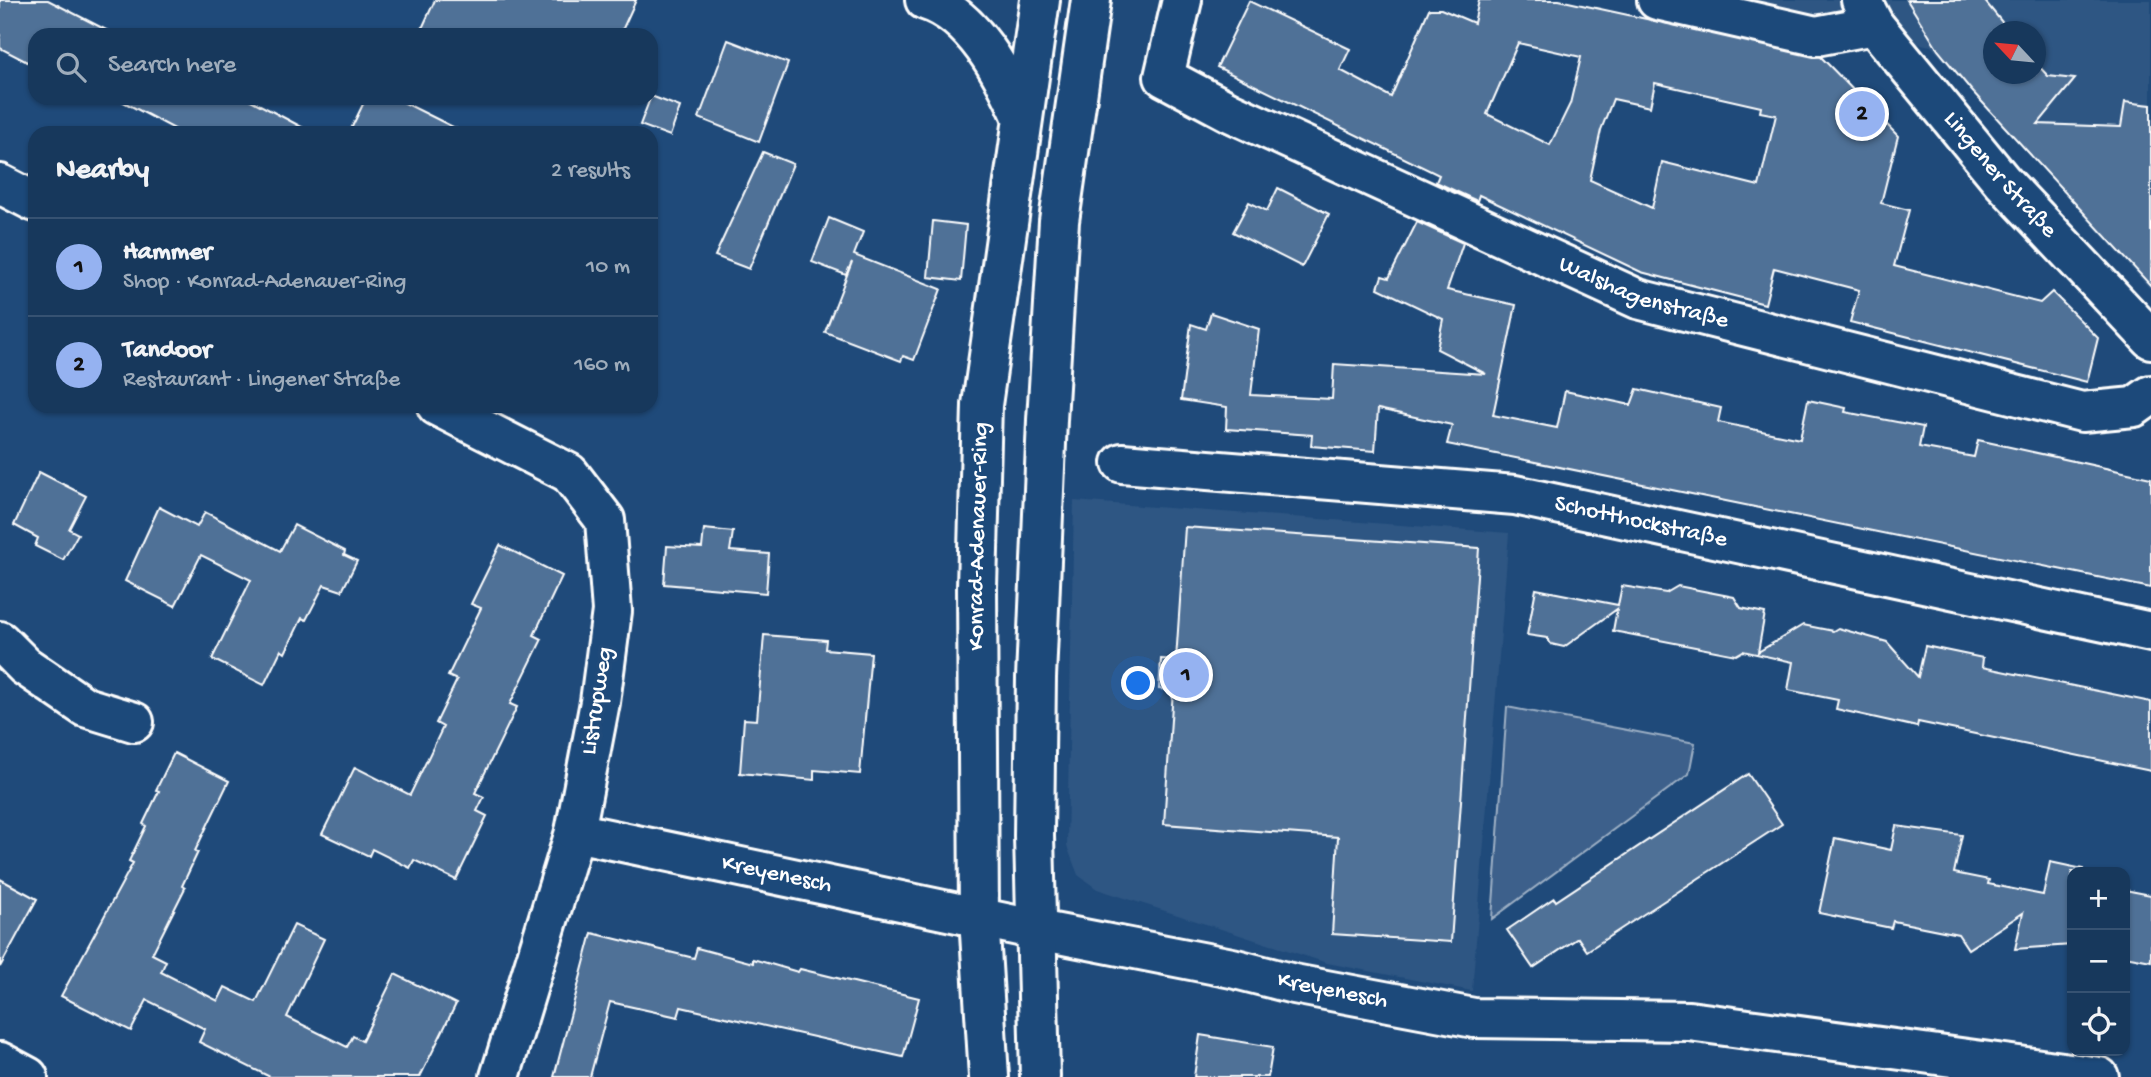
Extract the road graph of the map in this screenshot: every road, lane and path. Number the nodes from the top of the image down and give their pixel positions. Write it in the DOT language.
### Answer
graph roads {
  1 [pos="1040,0"];
  2 [pos="1091,0"];
  3 [pos="1182,0"];
  4 [pos="1657,0"];
  5 [pos="933,1"];
  6 [pos="1868,12"];
  7 [pos="1022,116"];
  8 [pos="0,184"];
  9 [pos="28,198"];
  10 [pos="2151,339"];
  11 [pos="2151,395"];
  12 [pos="451,413"];
  13 [pos="1122,463"];
  14 [pos="2151,632"];
  15 [pos="0,641"];
  16 [pos="134,722"];
  17 [pos="575,832"];
  18 [pos="979,917"];
  19 [pos="1038,930"];
  20 [pos="0,1062"];
  21 [pos="1922,1064"];
  22 [pos="28,1077"];
  23 [pos="500,1077"];
  24 [pos="989,1077"];
  25 [pos="1040,1077"];
  26 [pos="2099,1077"];
  1 -- 7 [label="street, Konrad-Adenauer-Ring"];
  2 -- 19 [label="street"];
  3 -- 11 [label="street, Walshagenstraße"];
  4 -- 6 [label="street"];
  5 -- 7 [label="street"];
  6 -- 10 [label="street, Lingener Straße"];
  7 -- 18 [label="street, Konrad-Adenauer-Ring"];
  8 -- 9 [label="street"];
  12 -- 17 [label="street, Listrupweg"];
  13 -- 14 [label="street, Schotthockstraße"];
  15 -- 16 [label="street"];
  17 -- 18 [label="street, Kreyenesch"];
  17 -- 23 [label="street, Listrupweg"];
  18 -- 19 [label="street, Kreyenesch"];
  18 -- 24 [label="street, Konrad-Adenauer-Ring"];
  19 -- 21 [label="street, Kreyenesch"];
  19 -- 25 [label="street"];
  20 -- 22 [label="street"];
  21 -- 26 [label="street, Kreyenesch"];
}
